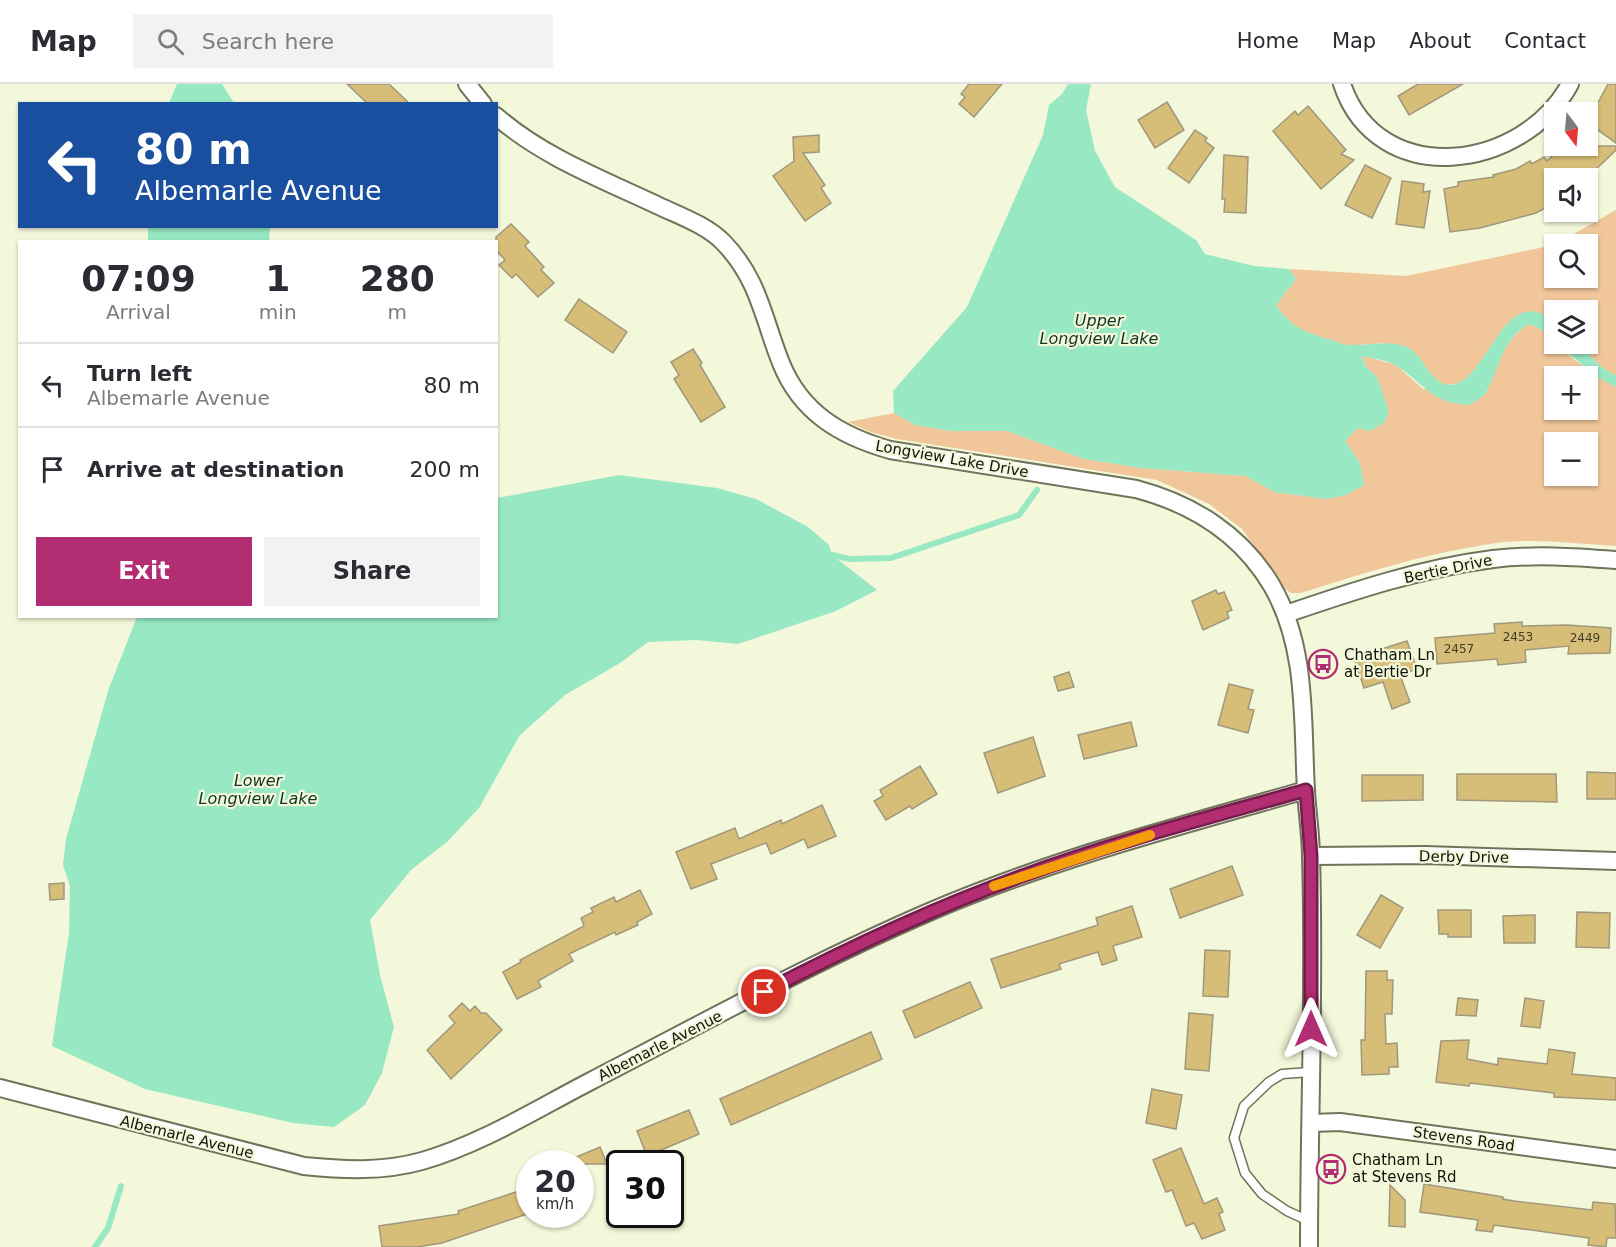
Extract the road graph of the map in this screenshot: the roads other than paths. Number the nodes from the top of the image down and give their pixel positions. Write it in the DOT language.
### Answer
graph roads {
  1 [pos="467,84"];
  2 [pos="1342,84"];
  3 [pos="1570,84"];
  4 [pos="481,102"];
  5 [pos="498,118"];
  6 [pos="1616,560"];
  7 [pos="1286,614"];
  8 [pos="1306,790"];
  9 [pos="1311,856"];
  10 [pos="1616,861"];
  11 [pos="1311,1072"];
  12 [pos="0,1088"];
  13 [pos="1311,1123"];
  14 [pos="1616,1159"];
  15 [pos="1309,1221"];
  16 [pos="1310,1247"];
  1 -- 4 [label="street"];
  2 -- 3 [label="street"];
  5 -- 7 [label="street, Longview Lake Drive"];
  6 -- 7 [label="street, Bertie Drive"];
  7 -- 8 [label="street, Longview Lake Drive"];
  8 -- 9 [label="street, Longview Lake Drive"];
  8 -- 12 [label="street, Albemarle Avenue"];
  9 -- 10 [label="street, Derby Drive"];
  9 -- 11 [label="street, Longview Lake Drive"];
  11 -- 13 [label="street, Longview Lake Drive"];
  11 -- 15 [label="lane"];
  13 -- 14 [label="street, Stevens Road"];
  13 -- 15 [label="street, Longview Lake Drive"];
  15 -- 16 [label="street, Longview Lake Drive"];
}
